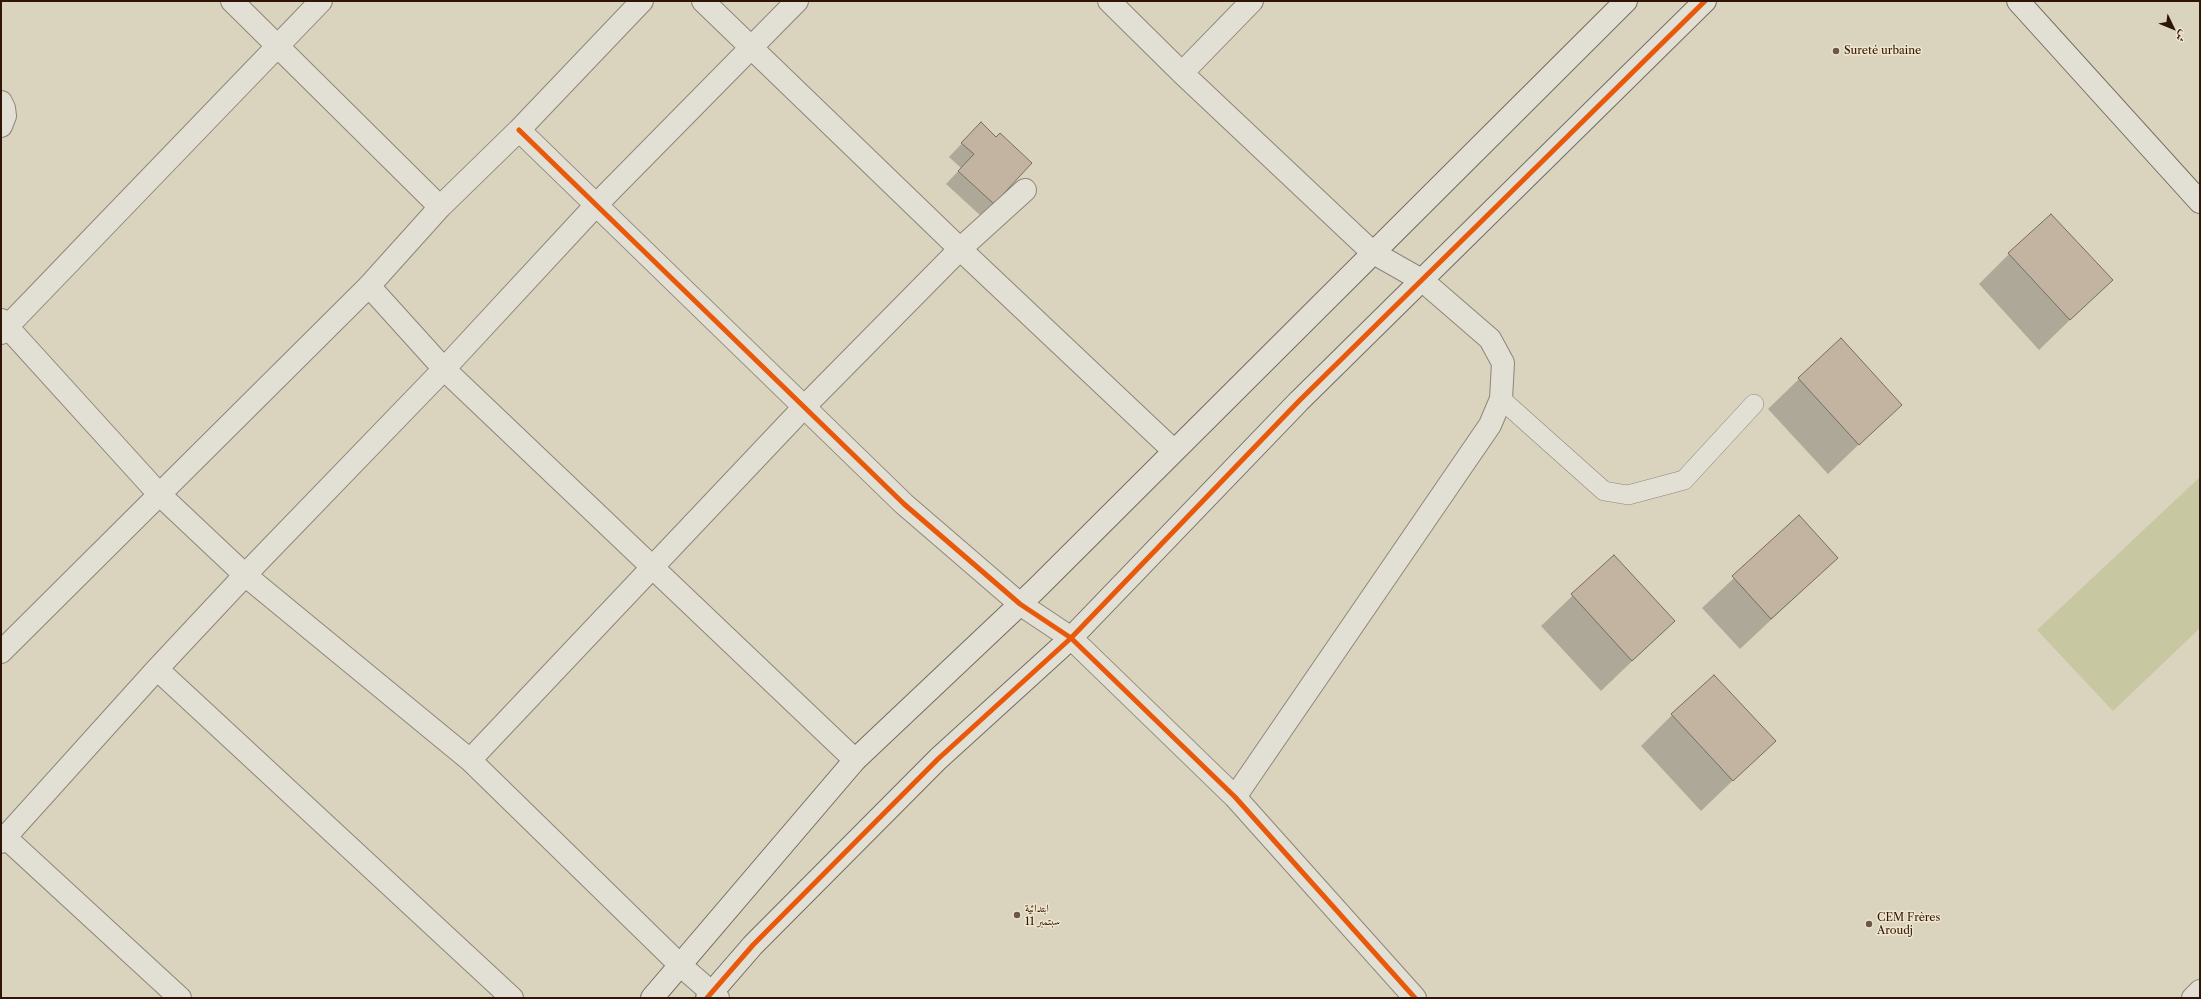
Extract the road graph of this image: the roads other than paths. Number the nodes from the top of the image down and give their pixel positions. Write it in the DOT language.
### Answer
graph roads {
  1 [pos="232,1"];
  2 [pos="321,1"];
  3 [pos="642,1"];
  4 [pos="703,1"];
  5 [pos="797,1"];
  6 [pos="1109,1"];
  7 [pos="1252,1"];
  8 [pos="1626,1"];
  9 [pos="1705,1"];
  10 [pos="2018,1"];
  11 [pos="277,45"];
  12 [pos="751,48"];
  13 [pos="1182,73"];
  14 [pos="1,102"];
  15 [pos="1,126"];
  16 [pos="519,130"];
  17 [pos="1026,190"];
  18 [pos="2200,202"];
  19 [pos="596,206"];
  20 [pos="440,207"];
  21 [pos="960,249"];
  22 [pos="1372,252"];
  23 [pos="1423,281"];
  24 [pos="369,286"];
  25 [pos="3,327"];
  26 [pos="444,369"];
  27 [pos="1501,399"];
  28 [pos="1754,404"];
  29 [pos="804,407"];
  30 [pos="1173,450"];
  31 [pos="159,494"];
  32 [pos="653,567"];
  33 [pos="245,575"];
  34 [pos="1020,604"];
  35 [pos="1071,638"];
  36 [pos="1,652"];
  37 [pos="157,669"];
  38 [pos="470,760"];
  39 [pos="855,760"];
  40 [pos="1235,797"];
  41 [pos="3,840"];
  42 [pos="680,965"];
  43 [pos="2200,991"];
  44 [pos="712,996"];
  45 [pos="180,998"];
  46 [pos="512,998"];
  47 [pos="652,998"];
  48 [pos="1415,998"];
  49 [pos="2193,998"];
  1 -- 11 [label="street"];
  2 -- 11 [label="street"];
  3 -- 16 [label="street"];
  4 -- 12 [label="street"];
  5 -- 12 [label="street"];
  6 -- 13 [label="street"];
  7 -- 13 [label="street"];
  8 -- 22 [label="street"];
  9 -- 23 [label="street"];
  10 -- 18 [label="street"];
  11 -- 20 [label="street"];
  11 -- 25 [label="street"];
  12 -- 19 [label="street"];
  12 -- 21 [label="street"];
  13 -- 22 [label="street"];
  14 -- 15 [label="street"];
  16 -- 19 [label="street"];
  16 -- 20 [label="street"];
  17 -- 21 [label="street"];
  19 -- 26 [label="street"];
  19 -- 29 [label="street"];
  20 -- 24 [label="street"];
  21 -- 29 [label="street"];
  21 -- 30 [label="street"];
  22 -- 23 [label="street"];
  22 -- 30 [label="street"];
  23 -- 27 [label="street"];
  23 -- 35 [label="street"];
  24 -- 26 [label="street"];
  24 -- 31 [label="street"];
  25 -- 31 [label="street"];
  26 -- 32 [label="street"];
  26 -- 33 [label="street"];
  27 -- 28 [label="lane"];
  27 -- 40 [label="street"];
  29 -- 32 [label="street"];
  29 -- 34 [label="street"];
  30 -- 34 [label="street"];
  31 -- 33 [label="street"];
  31 -- 36 [label="street"];
  32 -- 38 [label="street"];
  32 -- 39 [label="street"];
  33 -- 37 [label="street"];
  33 -- 38 [label="street"];
  34 -- 35 [label="street"];
  34 -- 39 [label="street"];
  35 -- 40 [label="street"];
  35 -- 44 [label="street"];
  37 -- 41 [label="street"];
  37 -- 46 [label="street"];
  38 -- 42 [label="street"];
  39 -- 42 [label="street"];
  40 -- 48 [label="street"];
  41 -- 45 [label="street"];
  42 -- 44 [label="street"];
  42 -- 47 [label="street"];
  43 -- 49 [label="street"];
}
